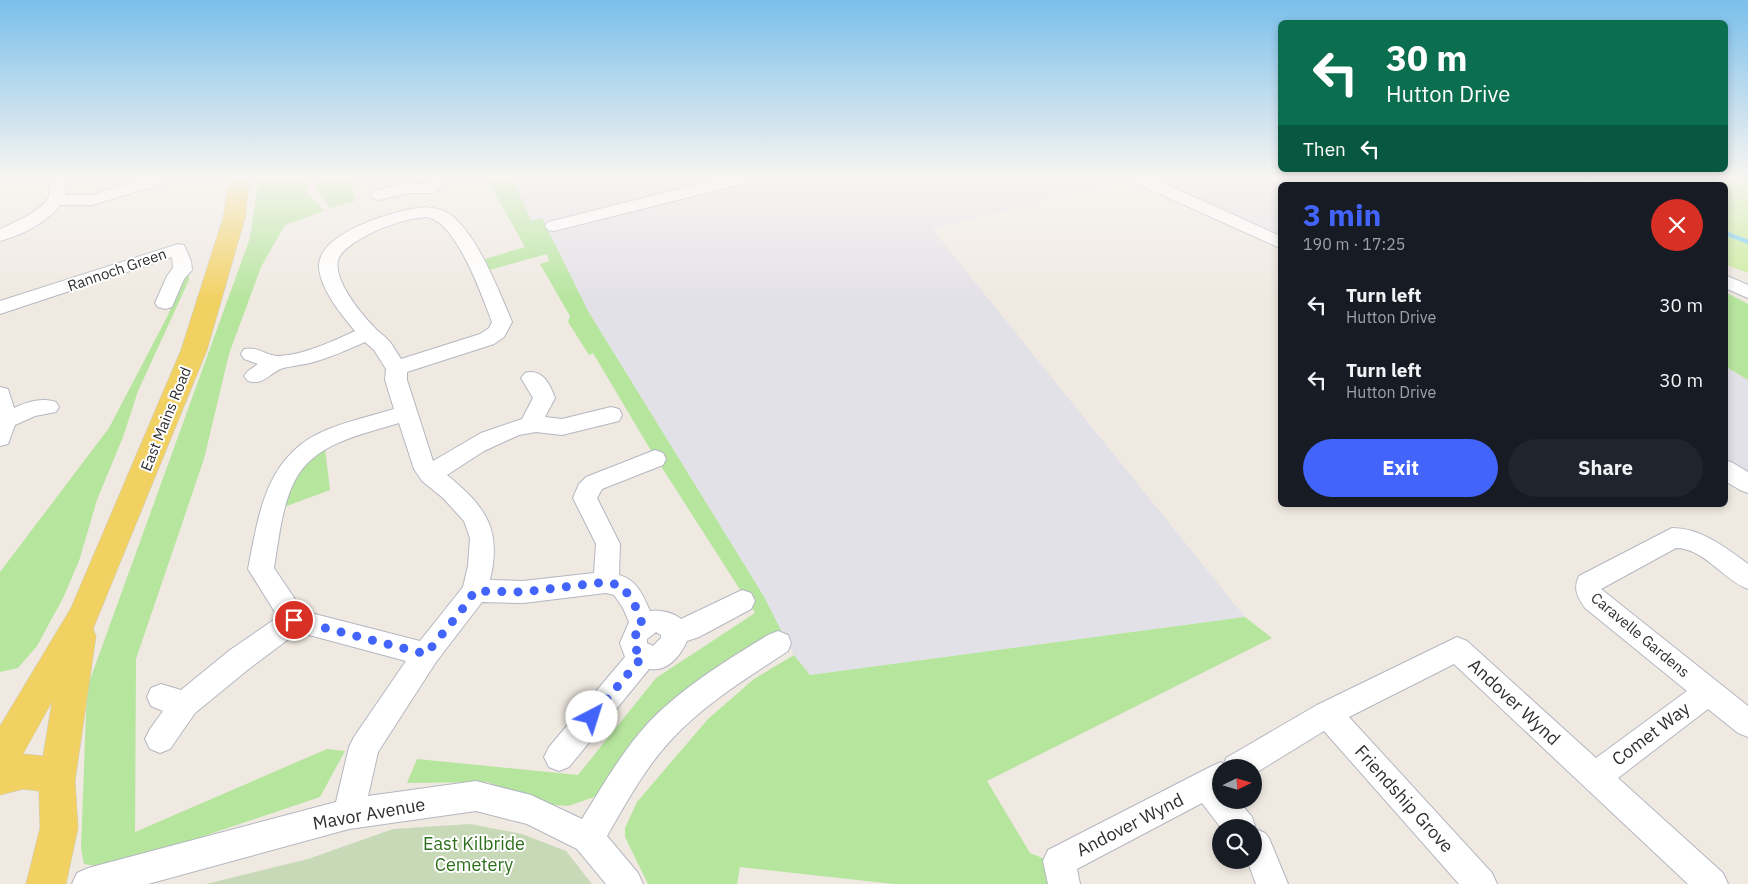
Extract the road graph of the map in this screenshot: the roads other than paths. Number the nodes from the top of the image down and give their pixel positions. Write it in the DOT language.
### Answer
graph roads {
  1 [pos="35,217"];
  2 [pos="402,217"];
  3 [pos="442,217"];
  4 [pos="588,217"];
  5 [pos="1224,217"];
  6 [pos="234,218"];
  7 [pos="554,226"];
  8 [pos="0,236"];
  9 [pos="1278,242"];
  10 [pos="1728,269"];
  11 [pos="1748,277"];
  12 [pos="1728,282"];
  13 [pos="1748,292"];
  14 [pos="165,303"];
  15 [pos="0,308"];
  16 [pos="368,333"];
  17 [pos="251,354"];
  18 [pos="274,363"];
  19 [pos="396,368"];
  20 [pos="255,376"];
  21 [pos="532,378"];
  22 [pos="0,394"];
  23 [pos="48,407"];
  24 [pos="406,413"];
  25 [pos="610,415"];
  26 [pos="530,424"];
  27 [pos="3,429"];
  28 [pos="655,459"];
  29 [pos="1728,471"];
  30 [pos="430,475"];
  31 [pos="1748,484"];
  32 [pos="1748,578"];
  33 [pos="606,582"];
  34 [pos="475,591"];
  35 [pos="742,602"];
  36 [pos="84,615"];
  37 [pos="294,620"];
  38 [pos="643,626"];
  39 [pos="675,632"];
  40 [pos="778,643"];
  41 [pos="426,654"];
  42 [pos="643,656"];
  43 [pos="1708,692"];
  44 [pos="1327,714"];
  45 [pos="1748,724"];
  46 [pos="160,739"];
  47 [pos="559,757"];
  48 [pos="1252,759"];
  49 [pos="0,760"];
  50 [pos="0,777"];
  51 [pos="1595,777"];
  52 [pos="57,781"];
  53 [pos="1212,782"];
  54 [pos="349,814"];
  55 [pos="588,838"];
  56 [pos="1262,859"];
  57 [pos="46,884"];
  58 [pos="88,884"];
  59 [pos="627,884"];
  60 [pos="1064,884"];
  61 [pos="1272,884"];
  62 [pos="1481,884"];
  63 [pos="1712,884"];
  1 -- 8 [label="street"];
  2 -- 16 [label="street"];
  3 -- 19 [label="street"];
  4 -- 7 [label="street"];
  5 -- 9 [label="street"];
  6 -- 36 [label="main road, East Mains Road"];
  10 -- 11 [label="street"];
  12 -- 13 [label="street"];
  14 -- 15 [label="street, Rannoch Green"];
  16 -- 18 [label="street"];
  16 -- 19 [label="street"];
  17 -- 18 [label="street"];
  18 -- 20 [label="street"];
  19 -- 24 [label="street"];
  21 -- 26 [label="street"];
  22 -- 27 [label="street"];
  23 -- 27 [label="street"];
  24 -- 30 [label="street"];
  24 -- 37 [label="street"];
  25 -- 26 [label="street"];
  26 -- 30 [label="street"];
  28 -- 33 [label="street"];
  29 -- 31 [label="street"];
  30 -- 34 [label="street"];
  32 -- 43 [label="street, Caravelle Gardens"];
  33 -- 34 [label="street"];
  33 -- 38 [label="street"];
  34 -- 41 [label="street"];
  35 -- 39 [label="street"];
  36 -- 49 [label="main road, East Mains Road"];
  36 -- 52 [label="main road, East Mains Road"];
  37 -- 41 [label="street"];
  37 -- 46 [label="street"];
  38 -- 39 [label="street"];
  38 -- 42 [label="street"];
  39 -- 42 [label="street"];
  40 -- 55 [label="street"];
  41 -- 54 [label="street"];
  42 -- 47 [label="street"];
  43 -- 45 [label="street, Caravelle Gardens"];
  43 -- 51 [label="street, Comet Way"];
  44 -- 48 [label="street, Andover Wynd"];
  44 -- 51 [label="street, Andover Wynd"];
  44 -- 62 [label="street, Friendship Grove"];
  50 -- 52 [label="main road"];
  51 -- 63 [label="street, Andover Wynd"];
  52 -- 57 [label="main road, East Mains Road"];
  53 -- 60 [label="street, Andover Wynd"];
  54 -- 55 [label="street, Mavor Avenue"];
  54 -- 58 [label="street, Mavor Avenue"];
  55 -- 59 [label="street, Mavor Avenue"];
  56 -- 61 [label="street"];
}
